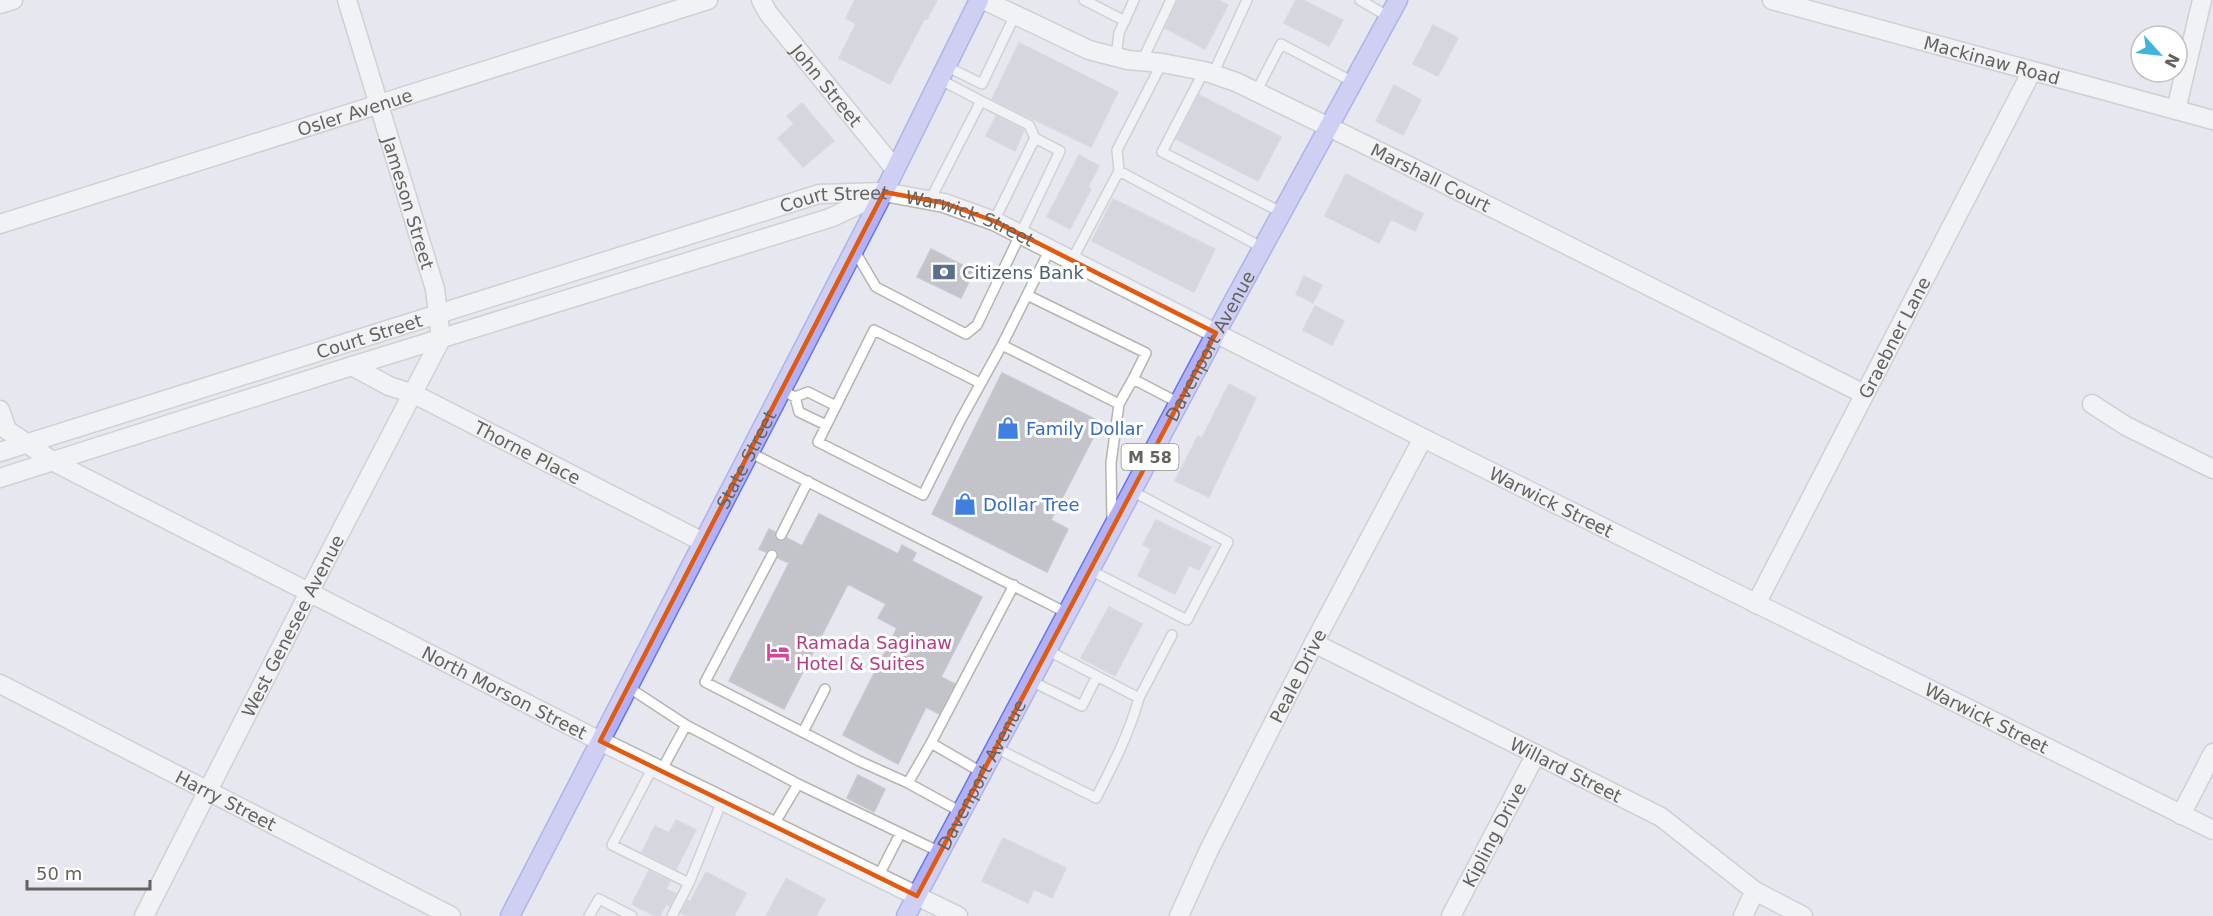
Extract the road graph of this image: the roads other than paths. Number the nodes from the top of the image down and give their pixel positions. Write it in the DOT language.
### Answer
graph roads {
  1 [pos="13,0"];
  2 [pos="347,0"];
  3 [pos="708,0"];
  4 [pos="761,0"];
  5 [pos="979,0"];
  6 [pos="984,0"];
  7 [pos="1084,0"];
  8 [pos="1134,0"];
  9 [pos="1171,0"];
  10 [pos="1247,0"];
  11 [pos="1360,0"];
  12 [pos="1398,0"];
  13 [pos="1773,0"];
  14 [pos="2202,0"];
  15 [pos="0,4"];
  16 [pos="1015,15"];
  17 [pos="1389,17"];
  18 [pos="1125,21"];
  19 [pos="1116,57"];
  20 [pos="1143,61"];
  21 [pos="1162,63"];
  22 [pos="2032,71"];
  23 [pos="1208,72"];
  24 [pos="943,73"];
  25 [pos="1353,82"];
  26 [pos="1256,92"];
  27 [pos="981,101"];
  28 [pos="380,105"];
  29 [pos="2176,110"];
  30 [pos="2213,120"];
  31 [pos="1330,126"];
  32 [pos="1035,138"];
  33 [pos="895,169"];
  34 [pos="1119,171"];
  35 [pos="884,192"];
  36 [pos="930,200"];
  37 [pos="1283,213"];
  38 [pos="994,221"];
  39 [pos="0,224"];
  40 [pos="1019,233"];
  41 [pos="1263,248"];
  42 [pos="1050,249"];
  43 [pos="854,250"];
  44 [pos="1072,260"];
  45 [pos="1028,295"];
  46 [pos="438,314"];
  47 [pos="1216,333"];
  48 [pos="441,339"];
  49 [pos="1002,345"];
  50 [pos="352,366"];
  51 [pos="1133,379"];
  52 [pos="981,383"];
  53 [pos="414,394"];
  54 [pos="788,394"];
  55 [pos="1864,394"];
  56 [pos="1179,403"];
  57 [pos="1119,404"];
  58 [pos="2092,404"];
  59 [pos="836,406"];
  60 [pos="0,410"];
  61 [pos="826,425"];
  62 [pos="1423,438"];
  63 [pos="25,444"];
  64 [pos="0,452"];
  65 [pos="749,452"];
  66 [pos="54,462"];
  67 [pos="2213,469"];
  68 [pos="0,478"];
  69 [pos="808,481"];
  70 [pos="1132,491"];
  71 [pos="1112,529"];
  72 [pos="781,535"];
  73 [pos="703,542"];
  74 [pos="772,555"];
  75 [pos="1090,570"];
  76 [pos="1014,585"];
  77 [pos="309,591"];
  78 [pos="1756,604"];
  79 [pos="1067,613"];
  80 [pos="1172,635"];
  81 [pos="1314,643"];
  82 [pos="1047,650"];
  83 [pos="1097,676"];
  84 [pos="1031,681"];
  85 [pos="0,684"];
  86 [pos="628,687"];
  87 [pos="825,689"];
  88 [pos="1139,698"];
  89 [pos="686,725"];
  90 [pos="803,732"];
  91 [pos="600,741"];
  92 [pos="931,743"];
  93 [pos="996,748"];
  94 [pos="2213,753"];
  95 [pos="1536,754"];
  96 [pos="657,769"];
  97 [pos="981,772"];
  98 [pos="908,783"];
  99 [pos="798,784"];
  100 [pos="208,790"];
  101 [pos="722,801"];
  102 [pos="961,812"];
  103 [pos="2181,815"];
  104 [pos="773,826"];
  105 [pos="2213,831"];
  106 [pos="900,834"];
  107 [pos="940,852"];
  108 [pos="878,877"];
  109 [pos="689,883"];
  110 [pos="1755,891"];
  111 [pos="917,896"];
  112 [pos="144,916"];
  113 [pos="451,916"];
  114 [pos="510,916"];
  115 [pos="589,916"];
  116 [pos="632,916"];
  117 [pos="672,916"];
  118 [pos="906,916"];
  119 [pos="958,916"];
  120 [pos="1179,916"];
  121 [pos="1451,916"];
  122 [pos="1743,916"];
  123 [pos="1803,916"];
  1 -- 15 [label="street"];
  2 -- 28 [label="street, Jameson Street"];
  3 -- 28 [label="street, Osler Avenue"];
  4 -- 33 [label="street, John Street"];
  5 -- 24 [label="main road, State Street"];
  6 -- 16 [label="street, Marshall Court"];
  7 -- 18 [label="lane"];
  8 -- 18 [label="lane"];
  9 -- 20 [label="lane"];
  10 -- 23 [label="lane"];
  11 -- 17 [label="lane"];
  12 -- 17 [label="main road, Davenport Avenue / M 58"];
  13 -- 22 [label="street, Mackinaw Road"];
  14 -- 29 [label="street"];
  16 -- 19 [label="street, Marshall Court"];
  16 -- 24 [label="lane"];
  17 -- 25 [label="main road, Davenport Avenue / M 58"];
  18 -- 19 [label="lane"];
  19 -- 20 [label="street, Marshall Court"];
  20 -- 21 [label="street, Marshall Court"];
  21 -- 23 [label="street, Marshall Court"];
  21 -- 34 [label="lane"];
  22 -- 29 [label="street, Mackinaw Road"];
  22 -- 55 [label="street, Graebner Lane"];
  23 -- 26 [label="street, Marshall Court"];
  23 -- 37 [label="lane"];
  24 -- 27 [label="lane"];
  24 -- 33 [label="main road, State Street"];
  25 -- 26 [label="lane"];
  25 -- 31 [label="main road, Davenport Avenue / M 58"];
  26 -- 31 [label="street, Marshall Court"];
  27 -- 32 [label="lane"];
  27 -- 36 [label="lane"];
  28 -- 39 [label="street, Osler Avenue"];
  28 -- 46 [label="street, Jameson Street"];
  29 -- 30 [label="street, Mackinaw Road"];
  31 -- 37 [label="main road, Davenport Avenue / M 58"];
  31 -- 55 [label="street, Marshall Court"];
  32 -- 38 [label="lane"];
  32 -- 40 [label="lane"];
  33 -- 35 [label="main road, State Street"];
  34 -- 41 [label="lane"];
  34 -- 44 [label="lane"];
  35 -- 36 [label="street, Warwick Street"];
  35 -- 43 [label="main road, State Street"];
  35 -- 46 [label="street, Court Street"];
  35 -- 48 [label="street, Court Street"];
  36 -- 38 [label="street, Warwick Street"];
  37 -- 41 [label="main road, Davenport Avenue / M 58"];
  38 -- 40 [label="street, Warwick Street"];
  40 -- 42 [label="street, Warwick Street"];
  40 -- 43 [label="lane"];
  41 -- 47 [label="main road, Davenport Avenue / M 58"];
  42 -- 44 [label="street, Warwick Street"];
  42 -- 45 [label="lane"];
  43 -- 54 [label="main road, State Street"];
  44 -- 47 [label="street, Warwick Street"];
  45 -- 49 [label="lane"];
  45 -- 51 [label="lane"];
  46 -- 48 [label="street, Jameson Street"];
  46 -- 63 [label="street, Court Street"];
  47 -- 56 [label="main road, Davenport Avenue / M 58"];
  47 -- 62 [label="street, Warwick Street"];
  48 -- 50 [label="street, Court Street"];
  48 -- 53 [label="street, West Genesee Avenue"];
  49 -- 52 [label="lane"];
  49 -- 57 [label="lane"];
  50 -- 53 [label="street, Thorne Place"];
  50 -- 66 [label="street, Court Street"];
  51 -- 56 [label="lane"];
  51 -- 57 [label="lane"];
  52 -- 59 [label="lane"];
  52 -- 61 [label="lane"];
  53 -- 73 [label="street, Thorne Place"];
  53 -- 77 [label="street, West Genesee Avenue"];
  54 -- 59 [label="lane"];
  54 -- 61 [label="lane"];
  54 -- 65 [label="main road, State Street"];
  55 -- 78 [label="street, Graebner Lane"];
  56 -- 70 [label="main road, Davenport Avenue / M 58"];
  57 -- 71 [label="lane"];
  58 -- 67 [label="street"];
  59 -- 61 [label="lane"];
  60 -- 63 [label="street, North Morson Street"];
  62 -- 78 [label="street, Warwick Street"];
  62 -- 81 [label="street, Peale Drive"];
  63 -- 64 [label="street, Court Street"];
  63 -- 66 [label="street, North Morson Street"];
  65 -- 69 [label="lane"];
  65 -- 73 [label="main road, State Street"];
  66 -- 68 [label="street, Court Street"];
  66 -- 77 [label="street, North Morson Street"];
  69 -- 72 [label="lane"];
  69 -- 76 [label="lane"];
  70 -- 71 [label="main road, Davenport Avenue / M 58"];
  70 -- 75 [label="lane"];
  71 -- 75 [label="main road, Davenport Avenue / M 58"];
  73 -- 86 [label="main road, State Street"];
  74 -- 90 [label="lane"];
  75 -- 79 [label="main road, Davenport Avenue / M 58"];
  76 -- 79 [label="lane"];
  76 -- 92 [label="lane"];
  77 -- 91 [label="street, North Morson Street"];
  77 -- 100 [label="street, West Genesee Avenue"];
  78 -- 103 [label="street, Warwick Street"];
  79 -- 82 [label="main road, Davenport Avenue / M 58"];
  80 -- 88 [label="lane"];
  81 -- 95 [label="street, Willard Street"];
  81 -- 120 [label="street, Peale Drive"];
  82 -- 83 [label="lane"];
  82 -- 84 [label="main road, Davenport Avenue / M 58"];
  83 -- 84 [label="lane"];
  83 -- 88 [label="lane"];
  84 -- 93 [label="main road, Davenport Avenue / M 58"];
  85 -- 100 [label="street, Harry Street"];
  86 -- 89 [label="lane"];
  86 -- 91 [label="main road, State Street"];
  87 -- 90 [label="lane"];
  88 -- 93 [label="lane"];
  89 -- 96 [label="lane"];
  89 -- 99 [label="lane"];
  90 -- 98 [label="lane"];
  91 -- 96 [label="street, North Morson Street"];
  91 -- 114 [label="main road, State Street"];
  92 -- 97 [label="lane"];
  92 -- 98 [label="lane"];
  93 -- 97 [label="main road, Davenport Avenue / M 58"];
  94 -- 103 [label="street"];
  95 -- 110 [label="street, Willard Street"];
  95 -- 121 [label="street, Kipling Drive"];
  96 -- 101 [label="street, North Morson Street"];
  96 -- 109 [label="lane"];
  97 -- 102 [label="main road, Davenport Avenue / M 58"];
  98 -- 102 [label="lane"];
  99 -- 104 [label="lane"];
  99 -- 106 [label="lane"];
  100 -- 112 [label="street, West Genesee Avenue"];
  100 -- 113 [label="street, Harry Street"];
  101 -- 104 [label="street, North Morson Street"];
  101 -- 109 [label="lane"];
  102 -- 107 [label="main road, Davenport Avenue / M 58"];
  103 -- 105 [label="street, Warwick Street"];
  104 -- 108 [label="street, North Morson Street"];
  106 -- 107 [label="lane"];
  106 -- 108 [label="lane"];
  107 -- 111 [label="main road, Davenport Avenue / M 58"];
  108 -- 111 [label="street, North Morson Street"];
  109 -- 117 [label="lane"];
  110 -- 122 [label="street"];
  110 -- 123 [label="street, Willard Street"];
  111 -- 118 [label="main road, Davenport Avenue / M 58"];
  111 -- 119 [label="street, North Morson Street"];
  115 -- 116 [label="lane"];
}
